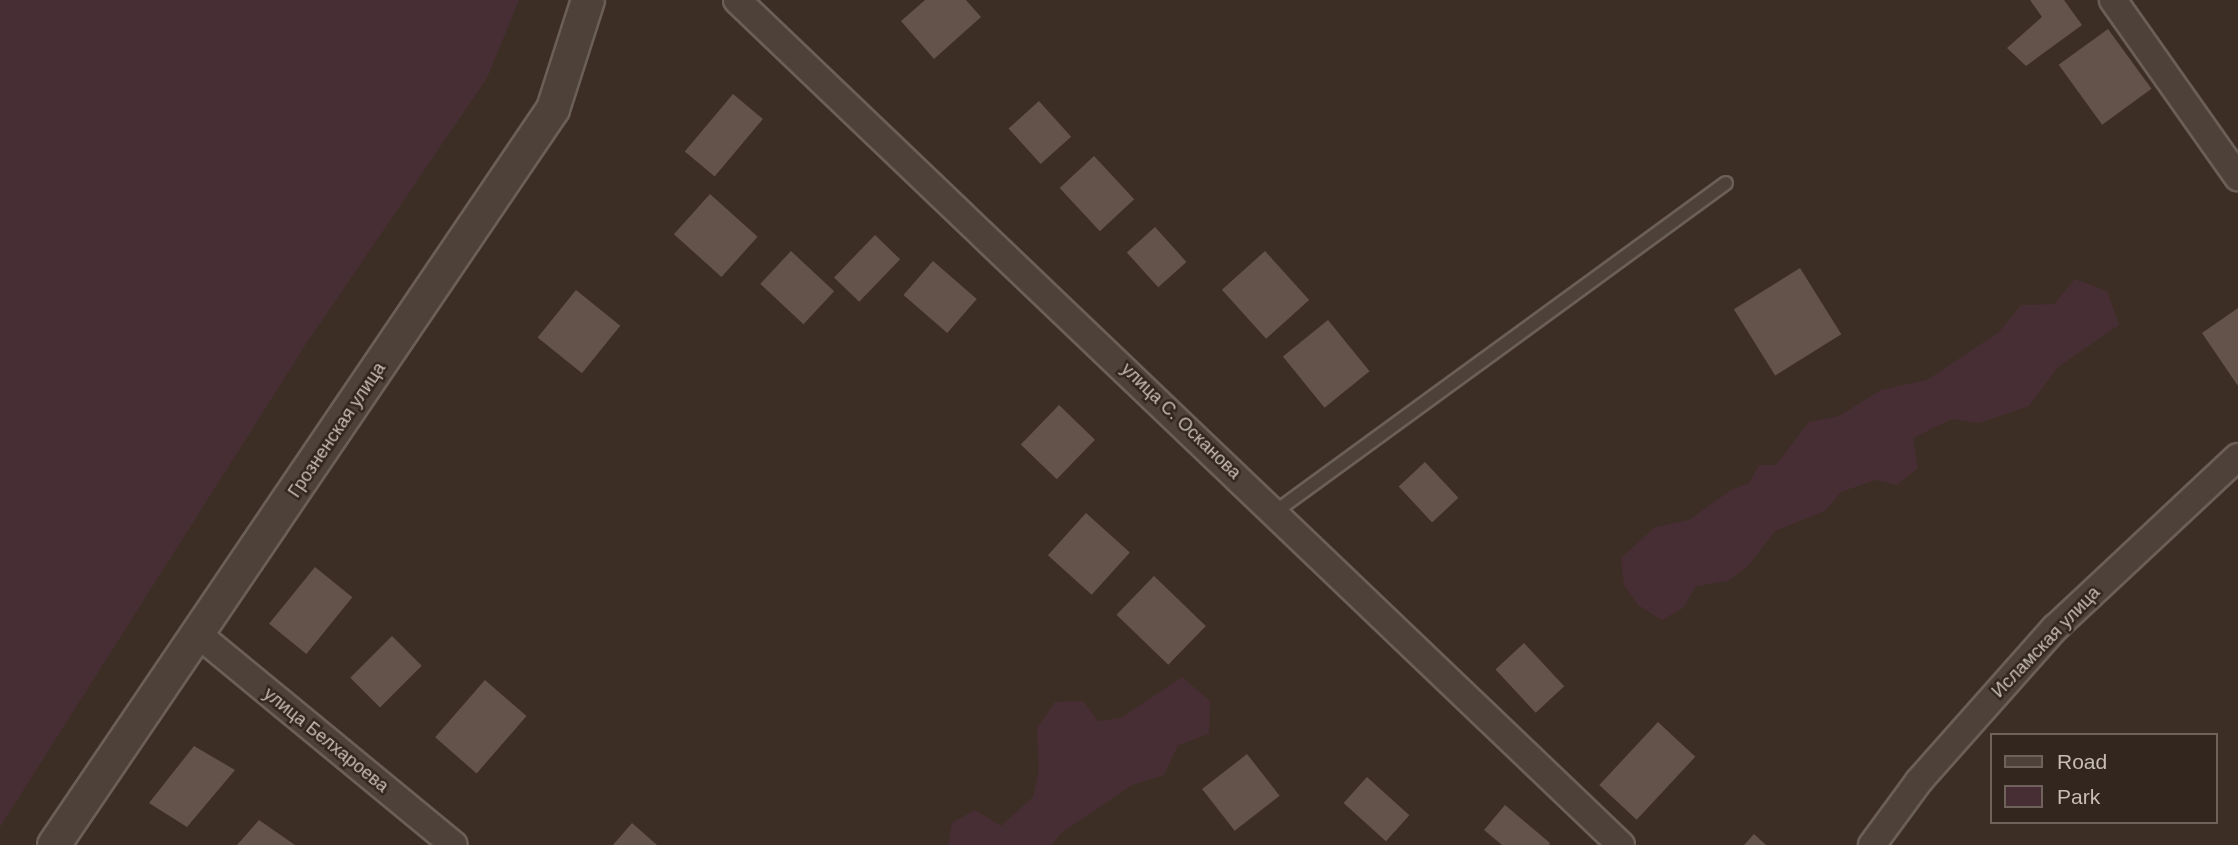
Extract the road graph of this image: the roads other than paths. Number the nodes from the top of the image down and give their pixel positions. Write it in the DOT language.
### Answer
graph roads {
  1 [pos="588,0"];
  2 [pos="737,0"];
  3 [pos="2113,0"];
  4 [pos="2238,177"];
  5 [pos="1726,183"];
  6 [pos="2238,457"];
  7 [pos="1275,512"];
  8 [pos="199,635"];
  9 [pos="54,845"];
  10 [pos="454,845"];
  11 [pos="1621,845"];
  12 [pos="1872,845"];
  1 -- 8 [label="street, Грозненская улица"];
  2 -- 7 [label="street, улица С. Осканова"];
  3 -- 4 [label="street"];
  5 -- 7 [label="lane"];
  6 -- 12 [label="street, Исламская улица"];
  7 -- 11 [label="street, улица С. Осканова"];
  8 -- 9 [label="street, Грозненская улица"];
  8 -- 10 [label="street, улица Белхароева"];
}
